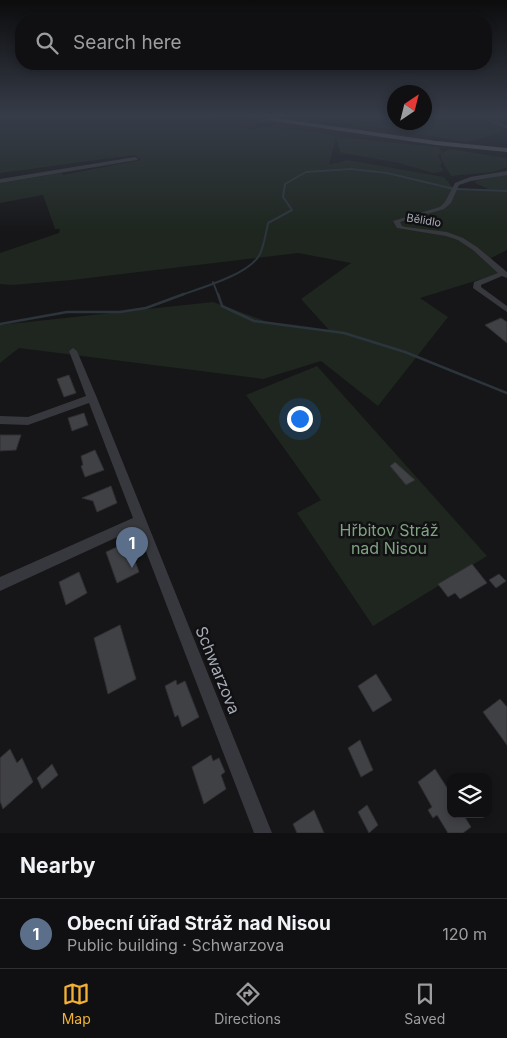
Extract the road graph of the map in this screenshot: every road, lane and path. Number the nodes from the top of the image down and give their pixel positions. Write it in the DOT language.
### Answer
graph roads {
  1 [pos="135,159"];
  2 [pos="507,173"];
  3 [pos="0,182"];
  4 [pos="505,274"];
  5 [pos="507,310"];
  6 [pos="73,351"];
  7 [pos="92,398"];
  8 [pos="0,420"];
  9 [pos="140,521"];
  10 [pos="0,584"];
  11 [pos="263,833"];
  1 -- 3 [label="street"];
  2 -- 4 [label="street, Bělidlo"];
  4 -- 5 [label="street"];
  6 -- 7 [label="street, Schwarzova"];
  7 -- 8 [label="street"];
  7 -- 9 [label="street, Schwarzova"];
  9 -- 10 [label="street"];
  9 -- 11 [label="street, Schwarzova"];
}
